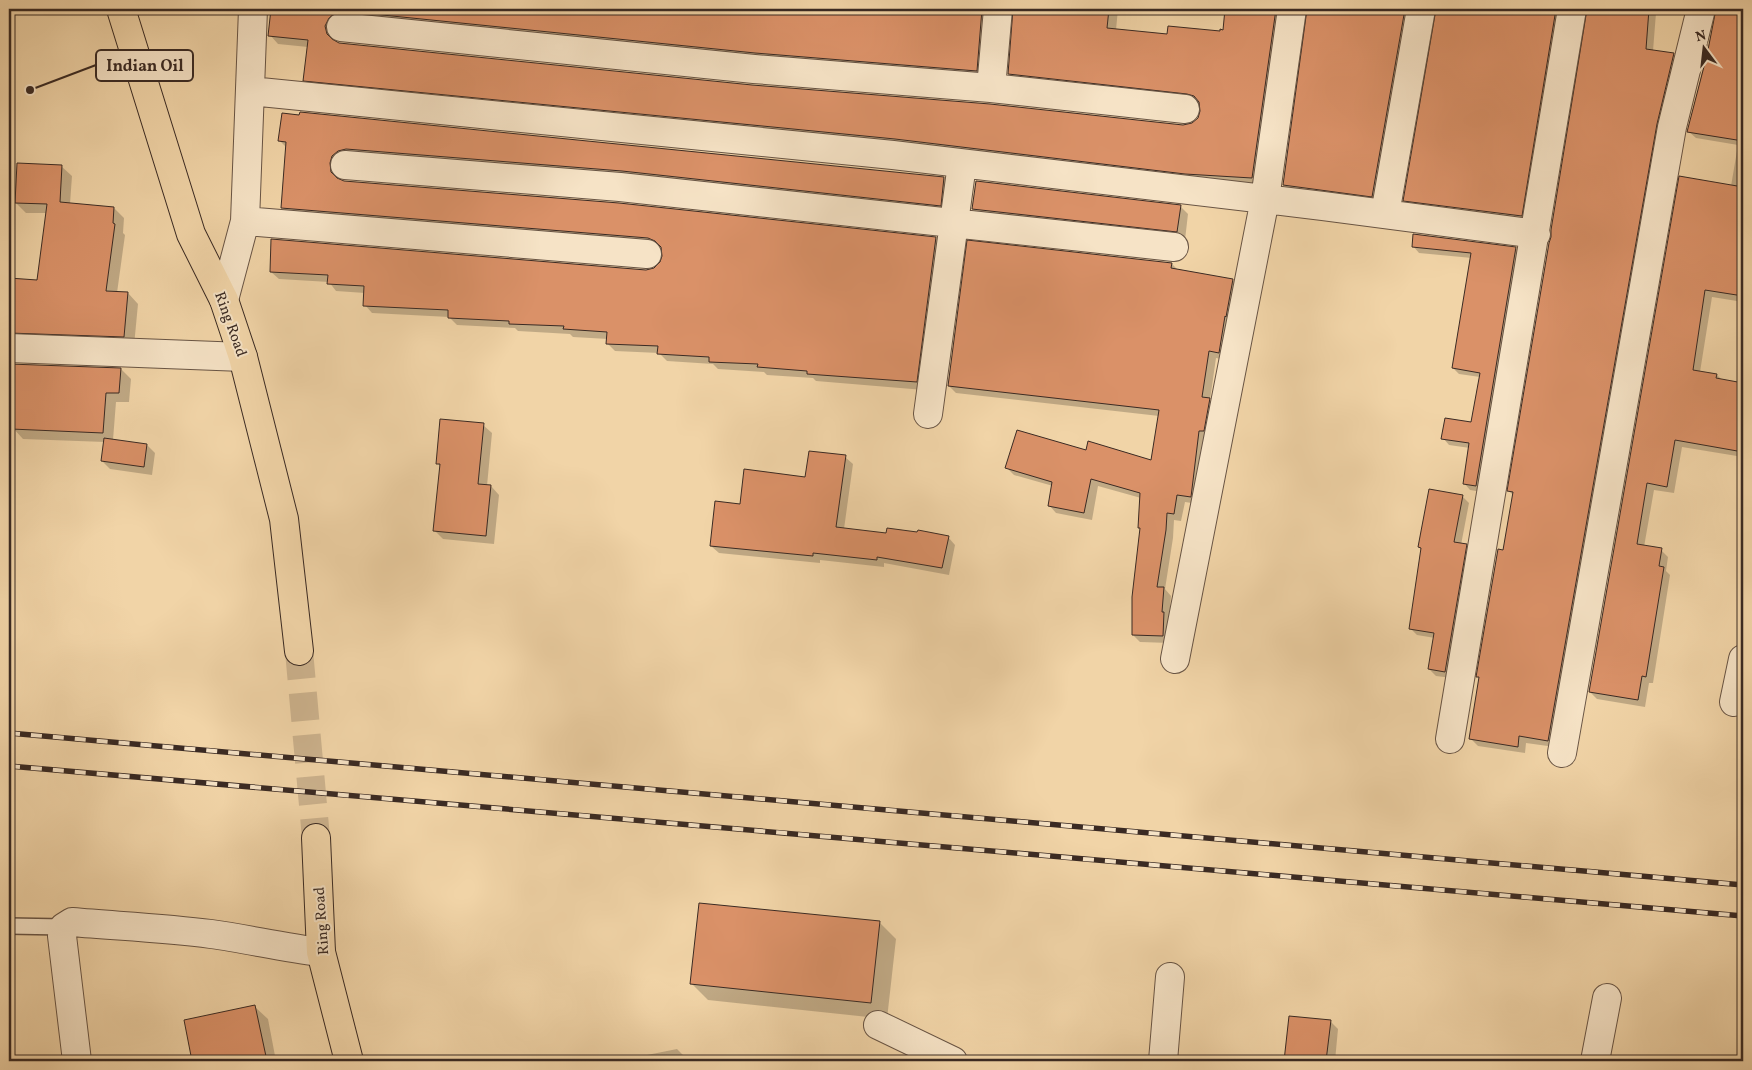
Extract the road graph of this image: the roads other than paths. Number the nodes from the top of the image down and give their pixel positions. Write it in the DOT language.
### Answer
graph roads {
  1 [pos="121,9"];
  2 [pos="253,9"];
  3 [pos="998,9"];
  4 [pos="1292,9"];
  5 [pos="1421,9"];
  6 [pos="1572,9"];
  7 [pos="1701,9"];
  8 [pos="341,26"];
  9 [pos="991,88"];
  10 [pos="250,91"];
  11 [pos="1185,108"];
  12 [pos="962,164"];
  13 [pos="345,165"];
  14 [pos="1265,200"];
  15 [pos="1385,214"];
  16 [pos="245,221"];
  17 [pos="955,224"];
  18 [pos="1536,234"];
  19 [pos="1174,247"];
  20 [pos="648,254"];
  21 [pos="224,300"];
  22 [pos="9,348"];
  23 [pos="243,356"];
  24 [pos="928,414"];
  25 [pos="299,651"];
  26 [pos="1175,659"];
  27 [pos="1743,659"];
  28 [pos="1734,702"];
  29 [pos="1450,739"];
  30 [pos="1562,753"];
  31 [pos="316,838"];
  32 [pos="9,926"];
  33 [pos="64,927"];
  34 [pos="321,952"];
  35 [pos="1170,977"];
  36 [pos="1607,998"];
  37 [pos="878,1025"];
  38 [pos="77,1061"];
  39 [pos="349,1061"];
  40 [pos="953,1061"];
  41 [pos="1163,1061"];
  42 [pos="1595,1061"];
  1 -- 21 [label="highway, Ring Road"];
  2 -- 10 [label="street"];
  3 -- 9 [label="street"];
  4 -- 14 [label="street"];
  5 -- 15 [label="street"];
  6 -- 18 [label="street"];
  7 -- 30 [label="street"];
  8 -- 9 [label="street"];
  9 -- 11 [label="street"];
  10 -- 12 [label="street"];
  10 -- 16 [label="street"];
  12 -- 14 [label="street"];
  12 -- 17 [label="street"];
  13 -- 17 [label="street"];
  14 -- 15 [label="street"];
  14 -- 26 [label="street"];
  15 -- 18 [label="street"];
  16 -- 20 [label="street"];
  16 -- 21 [label="street"];
  17 -- 19 [label="street"];
  17 -- 24 [label="street"];
  18 -- 29 [label="street"];
  21 -- 23 [label="highway, Ring Road"];
  22 -- 23 [label="street"];
  23 -- 25 [label="highway, Ring Road"];
  27 -- 28 [label="street"];
  31 -- 34 [label="highway, Ring Road"];
  32 -- 33 [label="lane"];
  33 -- 34 [label="street"];
  33 -- 38 [label="street"];
  34 -- 39 [label="highway, Ring Road"];
  35 -- 41 [label="street"];
  36 -- 42 [label="street"];
  37 -- 40 [label="street"];
}
